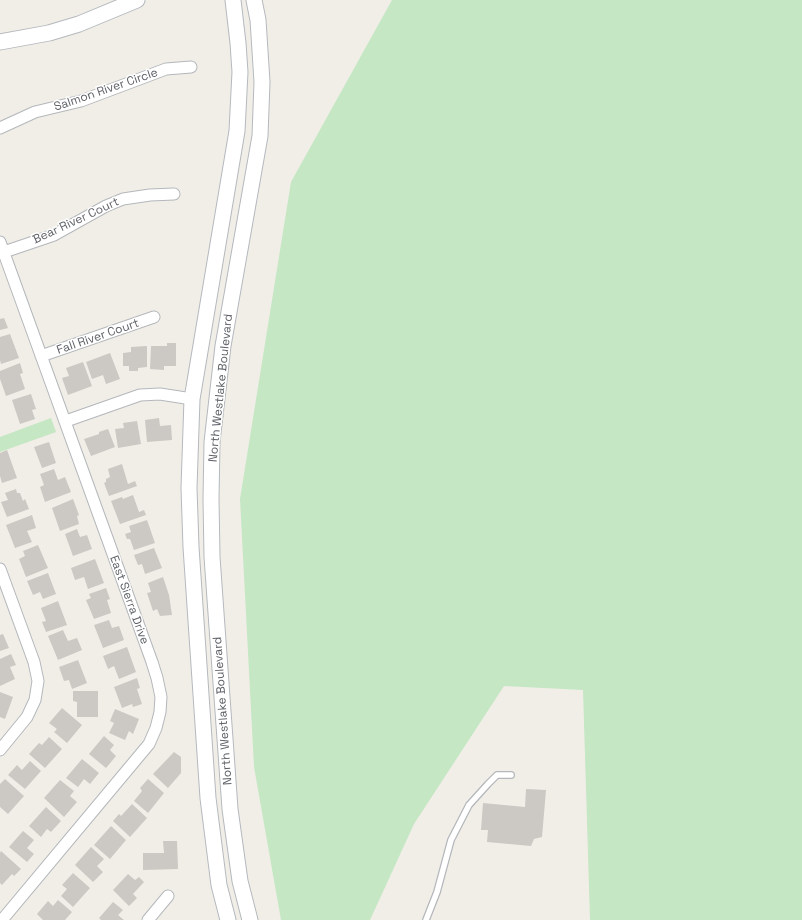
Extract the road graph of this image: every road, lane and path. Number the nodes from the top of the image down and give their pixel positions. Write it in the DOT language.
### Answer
graph roads {
  1 [pos="137,0"];
  2 [pos="233,0"];
  3 [pos="254,0"];
  4 [pos="0,42"];
  5 [pos="191,67"];
  6 [pos="0,128"];
  7 [pos="174,194"];
  8 [pos="2,247"];
  9 [pos="154,317"];
  10 [pos="41,356"];
  11 [pos="192,399"];
  12 [pos="66,422"];
  13 [pos="0,569"];
  14 [pos="0,750"];
  15 [pos="511,775"];
  16 [pos="168,896"];
  17 [pos="2,920"];
  18 [pos="148,920"];
  19 [pos="228,920"];
  20 [pos="250,920"];
  21 [pos="426,920"];
  1 -- 4 [label="main road"];
  2 -- 11 [label="main road, North Westlake Boulevard"];
  3 -- 20 [label="main road, North Westlake Boulevard"];
  5 -- 6 [label="street, Salmon River Circle"];
  7 -- 8 [label="street, Bear River Court"];
  8 -- 10 [label="street, East Sierra Drive"];
  9 -- 10 [label="street, Fall River Court"];
  10 -- 12 [label="street, East Sierra Drive"];
  11 -- 12 [label="street"];
  11 -- 19 [label="main road, North Westlake Boulevard"];
  12 -- 17 [label="street, East Sierra Drive"];
  13 -- 14 [label="street"];
  15 -- 21 [label="lane"];
  16 -- 18 [label="street"];
}
